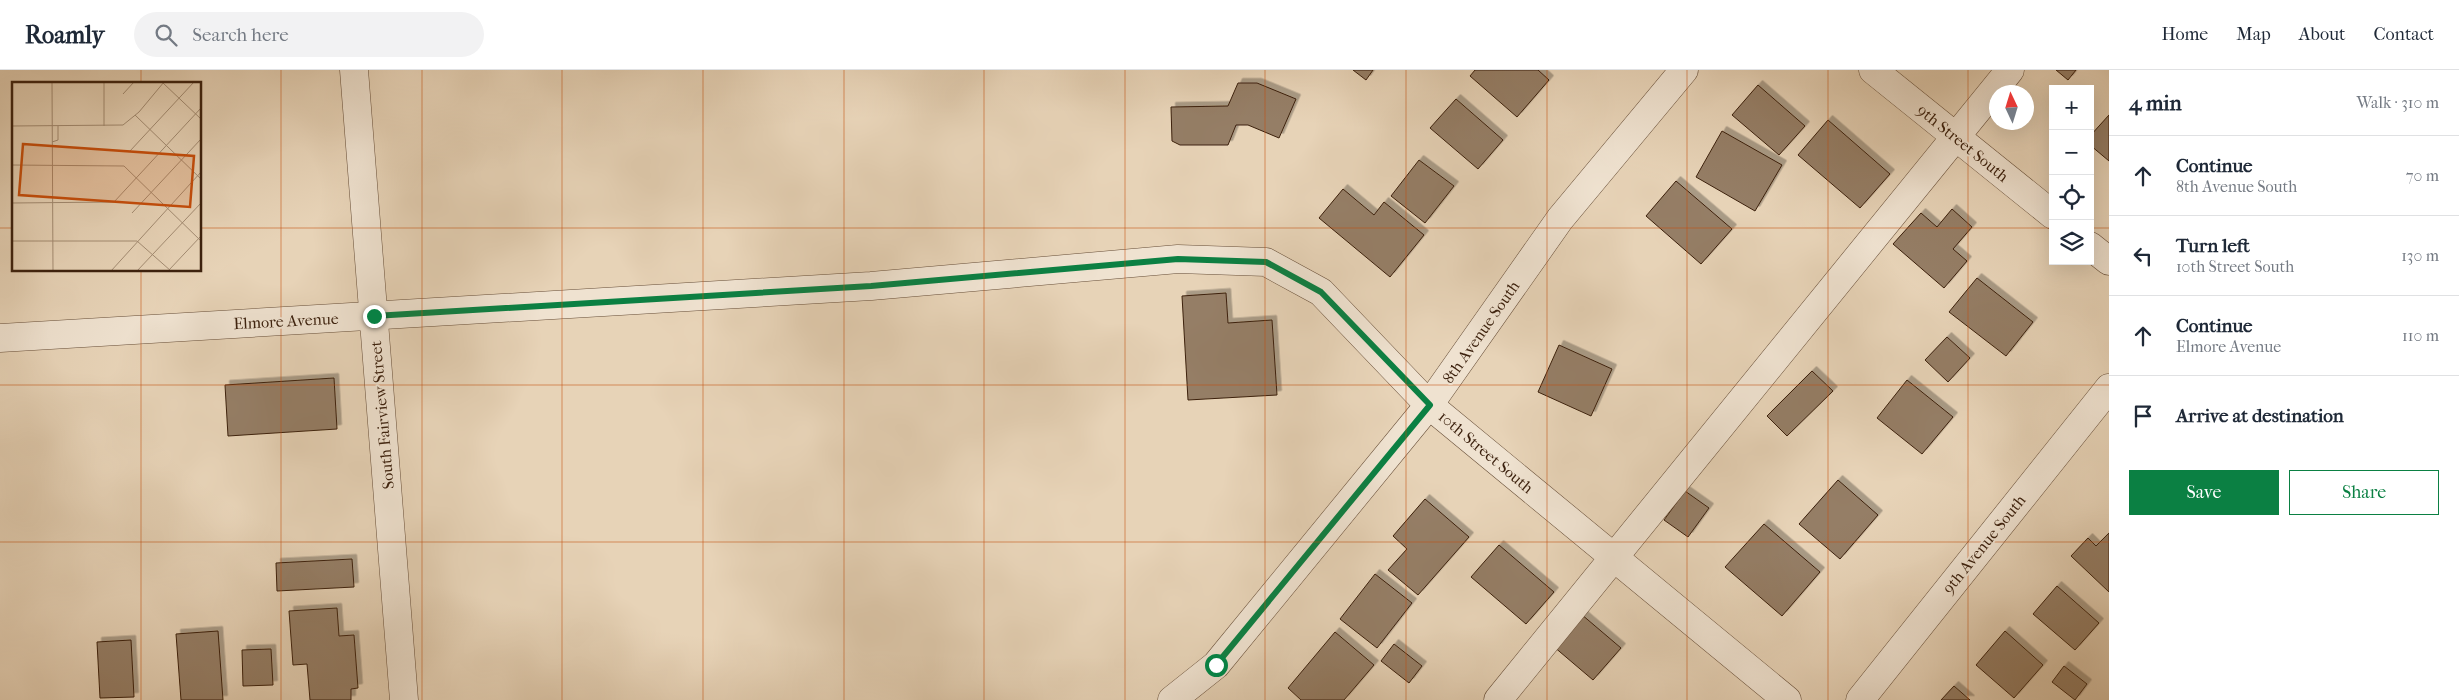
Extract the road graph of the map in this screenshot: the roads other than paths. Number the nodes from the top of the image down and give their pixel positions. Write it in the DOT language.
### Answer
graph roads {
  1 [pos="354,70"];
  2 [pos="1684,70"];
  3 [pos="1873,70"];
  4 [pos="2010,70"];
  5 [pos="1956,137"];
  6 [pos="2049,212"];
  7 [pos="2094,249"];
  8 [pos="2109,261"];
  9 [pos="871,286"];
  10 [pos="374,316"];
  11 [pos="0,338"];
  12 [pos="2109,388"];
  13 [pos="1430,405"];
  14 [pos="1614,557"];
  15 [pos="404,700"];
  16 [pos="1172,700"];
  17 [pos="1498,700"];
  18 [pos="1787,700"];
  19 [pos="1860,700"];
  1 -- 10 [label="street, South Fairview Street"];
  2 -- 13 [label="street, 8th Avenue South"];
  3 -- 5 [label="street, 9th Street South"];
  4 -- 5 [label="street"];
  5 -- 6 [label="street, 9th Street South"];
  5 -- 14 [label="street"];
  7 -- 8 [label="street"];
  9 -- 10 [label="street, Elmore Avenue"];
  9 -- 13 [label="street, 10th Street South"];
  10 -- 11 [label="street, Elmore Avenue"];
  10 -- 15 [label="street, South Fairview Street"];
  12 -- 19 [label="street, 9th Avenue South"];
  13 -- 14 [label="street, 10th Street South"];
  13 -- 16 [label="street, 8th Avenue South"];
  14 -- 17 [label="street"];
  14 -- 18 [label="street, 10th Street South"];
}
